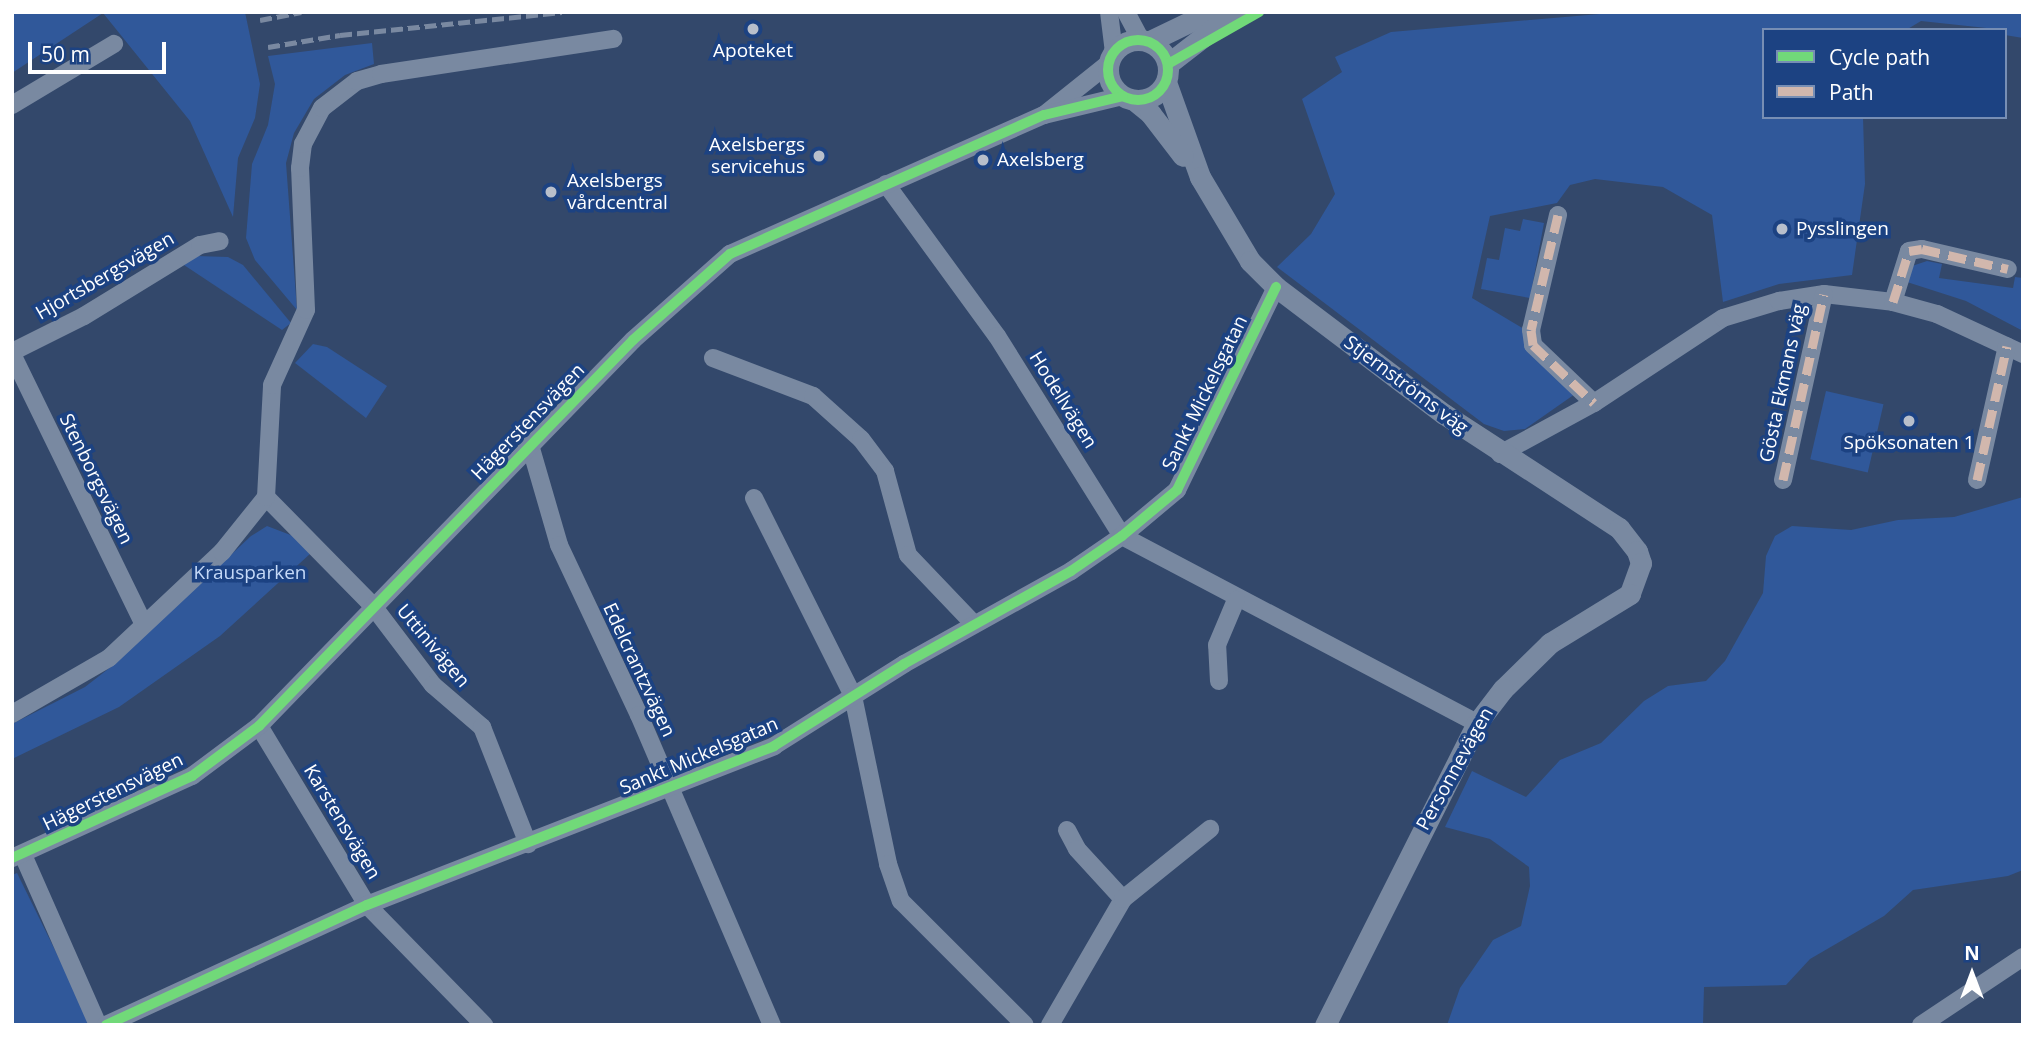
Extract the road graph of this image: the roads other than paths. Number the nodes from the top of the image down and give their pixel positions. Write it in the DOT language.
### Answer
graph roads {
  1 [pos="1109,12"];
  2 [pos="1126,12"];
  3 [pos="1210,12"];
  4 [pos="1235,12"];
  5 [pos="613,39"];
  6 [pos="1145,40"];
  7 [pos="114,44"];
  8 [pos="1111,57"];
  9 [pos="1167,73"];
  10 [pos="1128,98"];
  11 [pos="12,105"];
  12 [pos="1044,115"];
  13 [pos="1200,177"];
  14 [pos="886,184"];
  15 [pos="1558,215"];
  16 [pos="220,241"];
  17 [pos="2008,269"];
  18 [pos="1276,287"];
  19 [pos="1824,294"];
  20 [pos="1893,302"];
  21 [pos="2015,350"];
  22 [pos="12,353"];
  23 [pos="712,358"];
  24 [pos="1594,403"];
  25 [pos="530,445"];
  26 [pos="1500,454"];
  27 [pos="1783,480"];
  28 [pos="1977,480"];
  29 [pos="266,497"];
  30 [pos="754,498"];
  31 [pos="1122,536"];
  32 [pos="1641,563"];
  33 [pos="1236,600"];
  34 [pos="373,606"];
  35 [pos="143,623"];
  36 [pos="974,624"];
  37 [pos="1219,681"];
  38 [pos="853,696"];
  39 [pos="12,714"];
  40 [pos="1477,723"];
  41 [pos="259,726"];
  42 [pos="670,789"];
  43 [pos="1210,829"];
  44 [pos="1067,830"];
  45 [pos="527,844"];
  46 [pos="18,857"];
  47 [pos="1123,899"];
  48 [pos="367,905"];
  49 [pos="2023,957"];
  50 [pos="98,1025"];
  51 [pos="106,1025"];
  52 [pos="484,1025"];
  53 [pos="772,1025"];
  54 [pos="1024,1025"];
  55 [pos="1050,1025"];
  56 [pos="1325,1025"];
  57 [pos="1921,1025"];
  1 -- 8 [label="street"];
  2 -- 6 [label="street"];
  3 -- 6 [label="street"];
  4 -- 9 [label="street"];
  5 -- 29 [label="street"];
  6 -- 8 [label="street"];
  6 -- 9 [label="street"];
  7 -- 11 [label="street"];
  8 -- 10 [label="street"];
  8 -- 12 [label="street, Hägerstensvägen"];
  9 -- 10 [label="street"];
  9 -- 13 [label="street, Stjernströms väg"];
  10 -- 12 [label="street, Hägerstensvägen"];
  10 -- 13 [label="street, Stjernströms väg"];
  12 -- 14 [label="street, Hägerstensvägen"];
  13 -- 18 [label="street, Stjernströms väg"];
  14 -- 25 [label="street, Hägerstensvägen"];
  14 -- 31 [label="street, Hodellvägen"];
  15 -- 24 [label="street"];
  16 -- 22 [label="street, Hjortsbergsvägen"];
  17 -- 20 [label="street"];
  18 -- 26 [label="street, Stjernströms väg"];
  18 -- 31 [label="street, Sankt Mickelsgatan"];
  19 -- 20 [label="street, Gösta Ekmans väg"];
  19 -- 24 [label="street, Gösta Ekmans väg"];
  19 -- 27 [label="street, Gösta Ekmans väg"];
  20 -- 21 [label="street, Gösta Ekmans väg"];
  21 -- 28 [label="street"];
  22 -- 35 [label="street, Stenborgsvägen"];
  23 -- 36 [label="street"];
  24 -- 26 [label="street, Gösta Ekmans väg"];
  25 -- 34 [label="street, Hägerstensvägen"];
  25 -- 42 [label="street, Edelcrantzvägen"];
  26 -- 32 [label="street, Stjernströms väg"];
  29 -- 34 [label="street, Uttinivägen"];
  29 -- 35 [label="street"];
  30 -- 38 [label="street"];
  31 -- 33 [label="street, Hodellvägen"];
  31 -- 36 [label="street, Sankt Mickelsgatan"];
  32 -- 40 [label="street, Personnevägen"];
  33 -- 37 [label="street"];
  33 -- 40 [label="street, Hodellvägen"];
  34 -- 41 [label="street, Hägerstensvägen"];
  34 -- 45 [label="street, Uttinivägen"];
  35 -- 39 [label="street"];
  36 -- 38 [label="street, Sankt Mickelsgatan"];
  38 -- 42 [label="street, Sankt Mickelsgatan"];
  38 -- 54 [label="street"];
  40 -- 56 [label="street, Personnevägen"];
  41 -- 46 [label="street, Hägerstensvägen"];
  41 -- 48 [label="street, Karstensvägen"];
  42 -- 45 [label="street, Sankt Mickelsgatan"];
  42 -- 53 [label="street, Edelcrantzvägen"];
  43 -- 47 [label="street"];
  44 -- 47 [label="street"];
  45 -- 48 [label="street, Sankt Mickelsgatan"];
  46 -- 50 [label="street"];
  47 -- 55 [label="street"];
  48 -- 51 [label="street, Sankt Mickelsgatan"];
  48 -- 52 [label="street, Karstensvägen"];
  49 -- 57 [label="street"];
}
